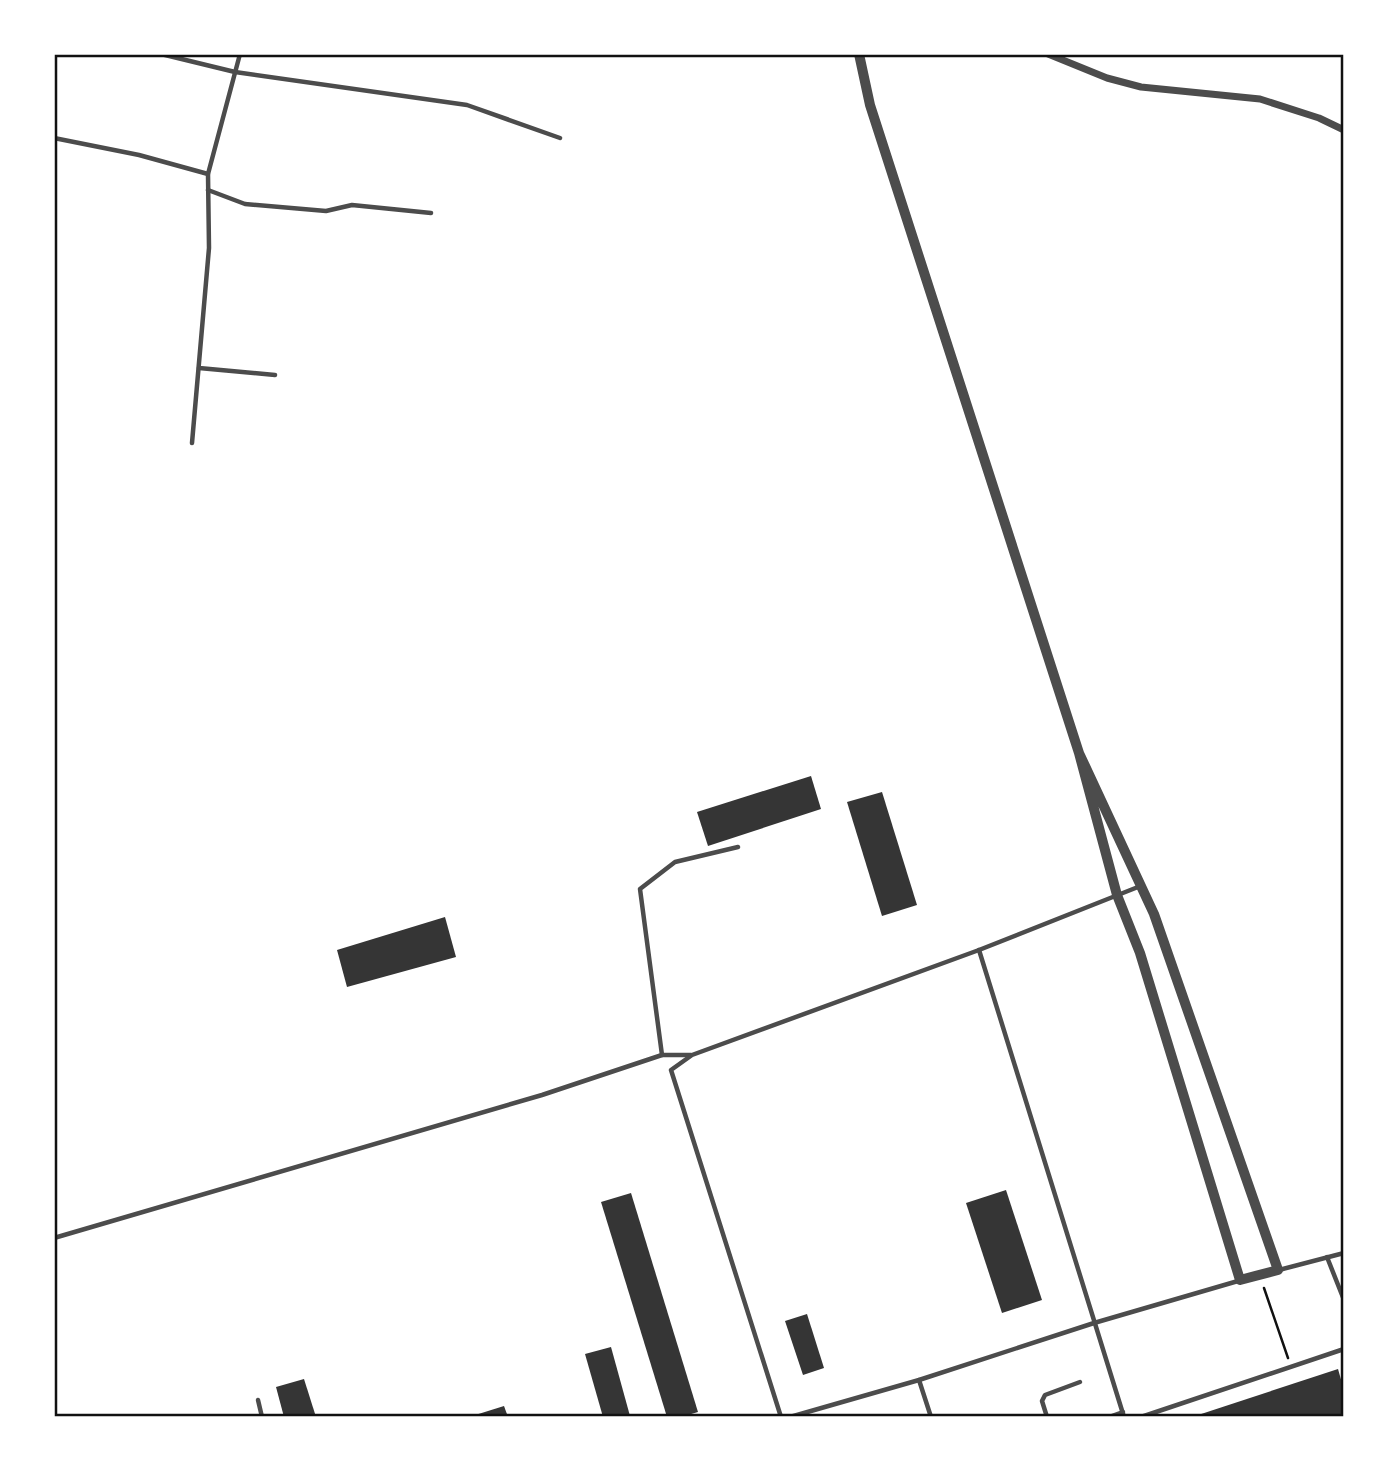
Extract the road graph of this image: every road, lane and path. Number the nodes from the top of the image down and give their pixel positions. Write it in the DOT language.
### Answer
graph roads {
  1 [pos="161,54"];
  2 [pos="240,54"];
  3 [pos="859,54"];
  4 [pos="1048,54"];
  5 [pos="235,72"];
  6 [pos="1344,130"];
  7 [pos="54,138"];
  8 [pos="559,138"];
  9 [pos="208,174"];
  10 [pos="208,190"];
  11 [pos="431,213"];
  12 [pos="199,368"];
  13 [pos="275,374"];
  14 [pos="192,443"];
  15 [pos="1079,753"];
  16 [pos="738,847"];
  17 [pos="1141,886"];
  18 [pos="1117,895"];
  19 [pos="979,950"];
  20 [pos="662,1055"];
  21 [pos="691,1055"];
  22 [pos="54,1238"];
  23 [pos="1344,1252"];
  24 [pos="1327,1257"];
  25 [pos="1278,1270"];
  26 [pos="1259,1275"];
  27 [pos="1240,1280"];
  28 [pos="1344,1300"];
  29 [pos="1094,1323"];
  30 [pos="1344,1349"];
  31 [pos="1291,1366"];
  32 [pos="919,1380"];
  33 [pos="1080,1382"];
  34 [pos="258,1400"];
  35 [pos="1124,1414"];
  36 [pos="262,1417"];
  37 [pos="781,1417"];
  38 [pos="790,1417"];
  39 [pos="931,1417"];
  40 [pos="1047,1417"];
  41 [pos="1109,1417"];
  42 [pos="1140,1417"];
  1 -- 5 [label="lane"];
  2 -- 5 [label="lane"];
  3 -- 15 [label="street"];
  4 -- 6 [label="street"];
  5 -- 8 [label="lane"];
  5 -- 9 [label="lane"];
  7 -- 9 [label="lane"];
  9 -- 10 [label="lane"];
  10 -- 11 [label="lane"];
  10 -- 12 [label="lane"];
  12 -- 13 [label="lane"];
  12 -- 14 [label="lane"];
  15 -- 17 [label="street"];
  15 -- 18 [label="street"];
  16 -- 20 [label="lane"];
  17 -- 18 [label="lane"];
  17 -- 25 [label="street"];
  18 -- 19 [label="lane"];
  18 -- 27 [label="street"];
  19 -- 21 [label="lane"];
  19 -- 29 [label="lane"];
  20 -- 21 [label="lane"];
  20 -- 22 [label="lane"];
  21 -- 37 [label="lane"];
  23 -- 24 [label="lane"];
  24 -- 25 [label="lane"];
  24 -- 28 [label="lane"];
  25 -- 26 [label="street"];
  26 -- 27 [label="street"];
  26 -- 31 [label="path"];
  27 -- 29 [label="lane"];
  29 -- 32 [label="lane"];
  29 -- 35 [label="lane"];
  30 -- 31 [label="lane"];
  31 -- 42 [label="lane"];
  32 -- 38 [label="lane"];
  32 -- 39 [label="lane"];
  33 -- 40 [label="lane"];
  34 -- 36 [label="lane"];
  35 -- 41 [label="lane"];
}
